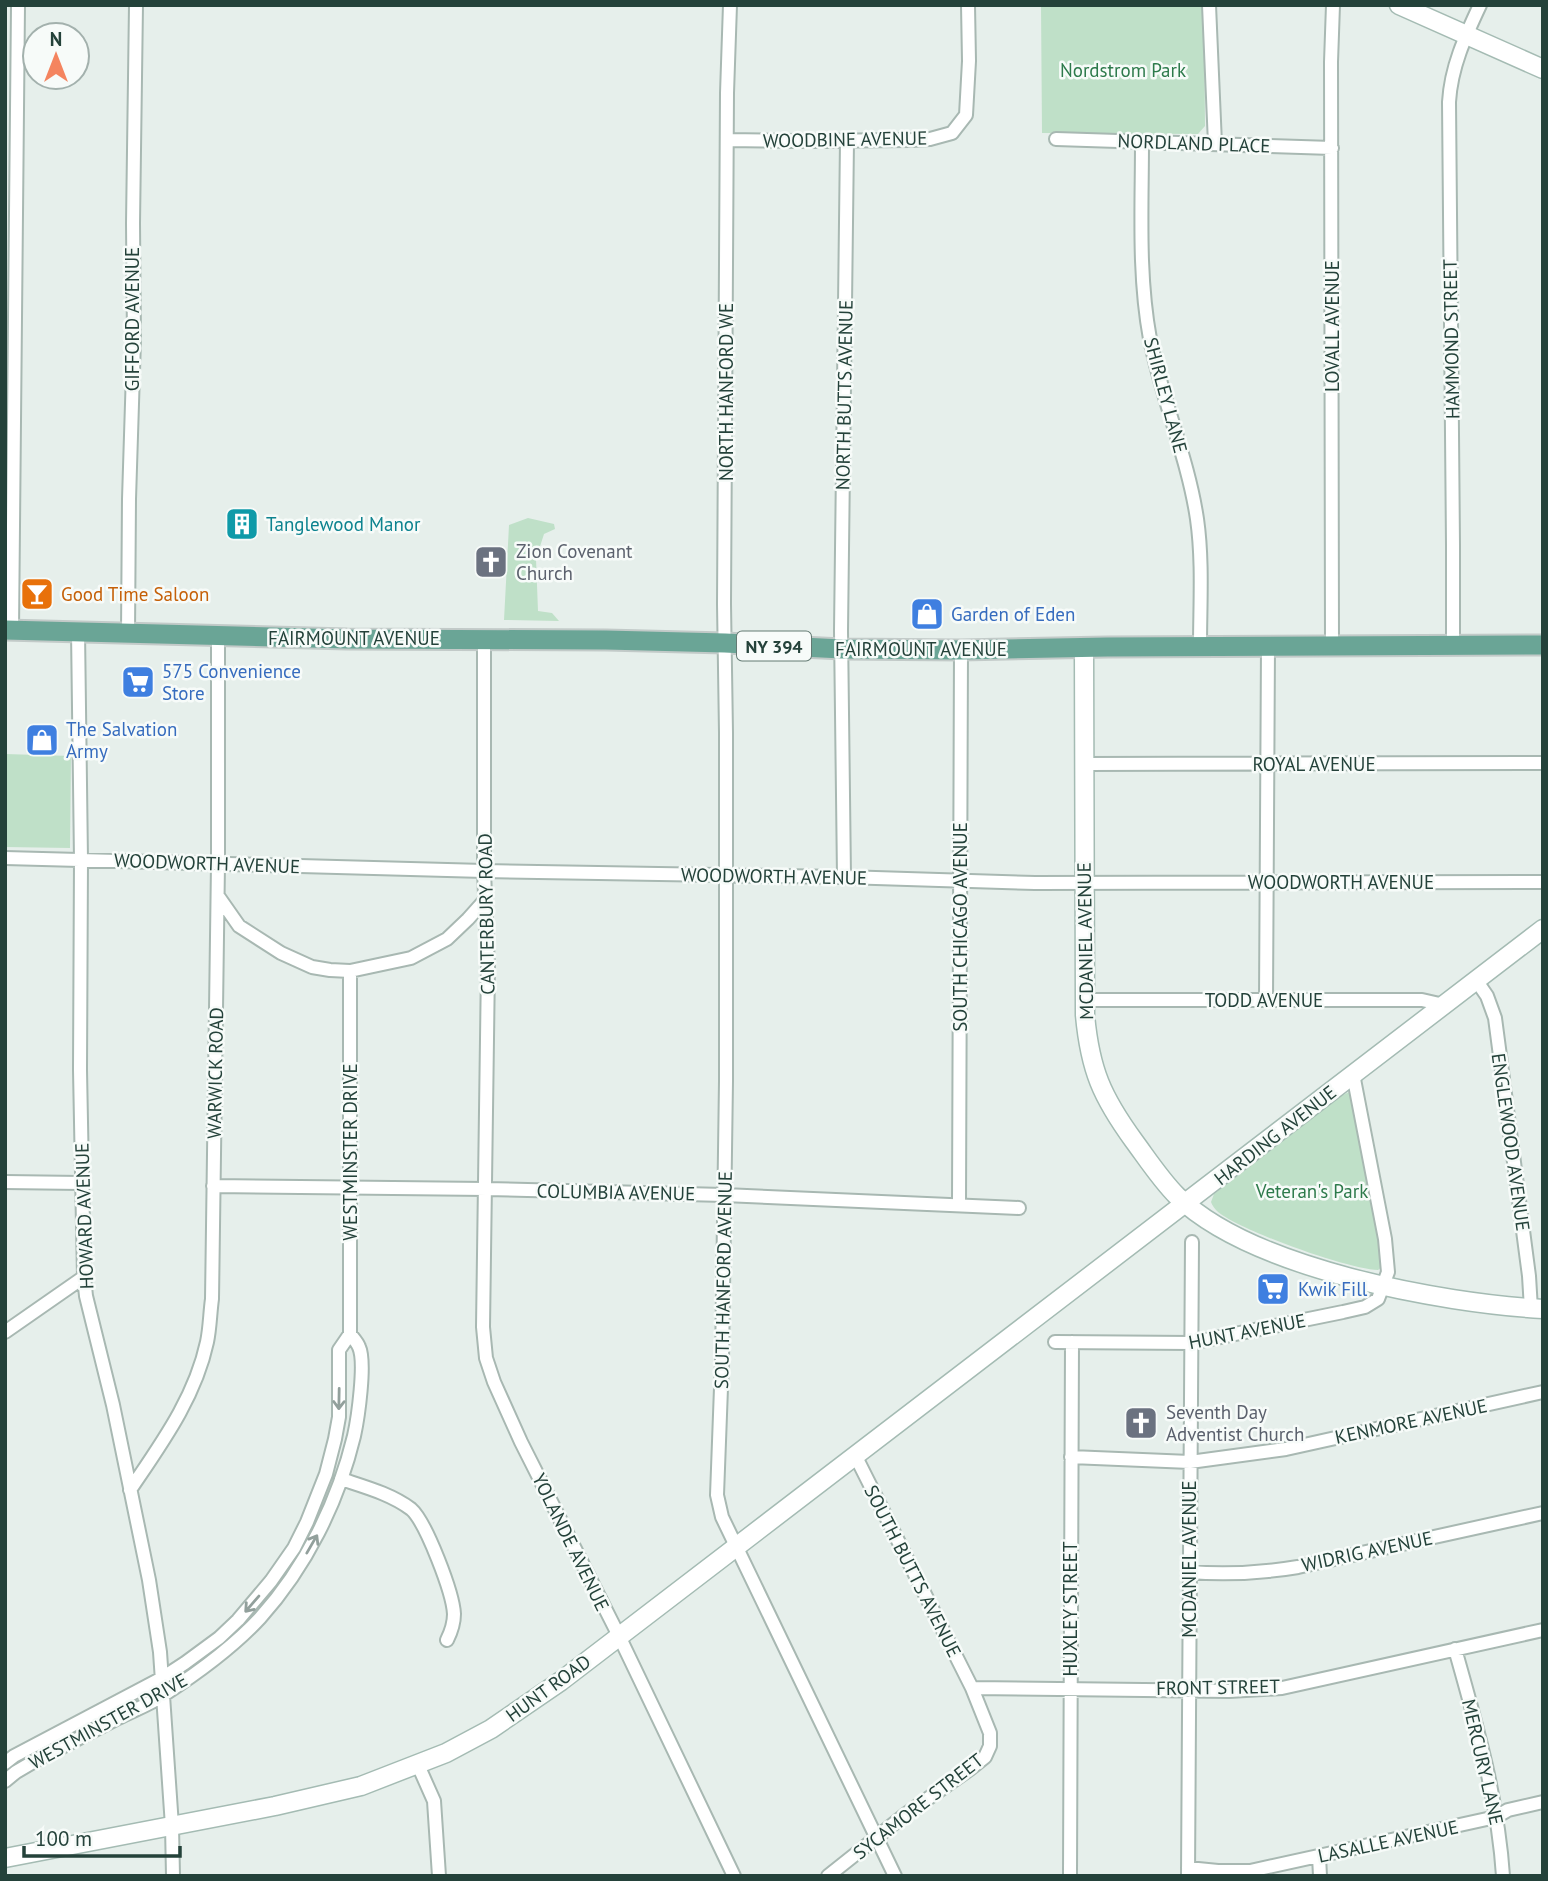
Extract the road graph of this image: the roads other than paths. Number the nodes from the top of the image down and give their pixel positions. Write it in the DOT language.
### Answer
graph roads {
  1 [pos="18,5"];
  2 [pos="136,5"];
  3 [pos="730,5"];
  4 [pos="968,5"];
  5 [pos="1209,5"];
  6 [pos="1333,5"];
  7 [pos="1399,5"];
  8 [pos="1480,5"];
  9 [pos="1466,36"];
  10 [pos="1543,69"];
  11 [pos="1056,139"];
  12 [pos="727,140"];
  13 [pos="847,141"];
  14 [pos="1142,142"];
  15 [pos="1215,144"];
  16 [pos="1332,148"];
  17 [pos="9,630"];
  18 [pos="78,631"];
  19 [pos="128,634"];
  20 [pos="218,636"];
  21 [pos="484,638"];
  22 [pos="725,643"];
  23 [pos="1452,645"];
  24 [pos="1543,645"];
  25 [pos="1268,646"];
  26 [pos="1200,647"];
  27 [pos="1332,647"];
  28 [pos="1084,648"];
  29 [pos="842,649"];
  30 [pos="961,650"];
  31 [pos="1543,763"];
  32 [pos="1085,764"];
  33 [pos="1267,764"];
  34 [pos="5,858"];
  35 [pos="81,860"];
  36 [pos="218,864"];
  37 [pos="484,871"];
  38 [pos="725,875"];
  39 [pos="844,877"];
  40 [pos="961,881"];
  41 [pos="1266,882"];
  42 [pos="1543,882"];
  43 [pos="1084,883"];
  44 [pos="218,896"];
  45 [pos="485,900"];
  46 [pos="1543,929"];
  47 [pos="350,971"];
  48 [pos="1476,980"];
  49 [pos="1083,1000"];
  50 [pos="1266,1000"];
  51 [pos="1444,1005"];
  52 [pos="1353,1074"];
  53 [pos="5,1182"];
  54 [pos="81,1183"];
  55 [pos="213,1186"];
  56 [pos="349,1187"];
  57 [pos="486,1189"];
  58 [pos="724,1195"];
  59 [pos="1186,1203"];
  60 [pos="959,1204"];
  61 [pos="1019,1208"];
  62 [pos="1192,1242"];
  63 [pos="84,1277"];
  64 [pos="1384,1285"];
  65 [pos="1537,1309"];
  66 [pos="5,1332"];
  67 [pos="350,1334"];
  68 [pos="1006,1340"];
  69 [pos="1055,1342"];
  70 [pos="1072,1342"];
  71 [pos="1191,1343"];
  72 [pos="1543,1392"];
  73 [pos="855,1455"];
  74 [pos="1071,1457"];
  75 [pos="1190,1462"];
  76 [pos="341,1479"];
  77 [pos="130,1490"];
  78 [pos="1543,1513"];
  79 [pos="736,1547"];
  80 [pos="1189,1572"];
  81 [pos="1543,1630"];
  82 [pos="619,1636"];
  83 [pos="447,1640"];
  84 [pos="1455,1649"];
  85 [pos="162,1678"];
  86 [pos="972,1688"];
  87 [pos="1070,1688"];
  88 [pos="1188,1690"];
  89 [pos="163,1696"];
  90 [pos="5,1763"];
  91 [pos="418,1765"];
  92 [pos="5,1781"];
  93 [pos="1543,1802"];
  94 [pos="1496,1817"];
  95 [pos="172,1826"];
  96 [pos="876,1838"];
  97 [pos="1319,1856"];
  98 [pos="5,1858"];
  99 [pos="1188,1872"];
  100 [pos="173,1876"];
  101 [pos="439,1876"];
  102 [pos="734,1876"];
  103 [pos="828,1876"];
  104 [pos="895,1876"];
  105 [pos="1070,1876"];
  106 [pos="1320,1876"];
  107 [pos="1503,1876"];
  1 -- 17 [label="street"];
  2 -- 19 [label="street, GIFFORD AVENUE"];
  3 -- 12 [label="street, NORTH HANFORD WE"];
  4 -- 13 [label="street, WOODBINE AVENUE"];
  5 -- 15 [label="street"];
  6 -- 16 [label="street, LOVALL AVENUE"];
  7 -- 9 [label="street"];
  8 -- 9 [label="street, HAMMOND STREET"];
  9 -- 10 [label="street"];
  9 -- 23 [label="street, HAMMOND STREET"];
  11 -- 14 [label="street, NORDLAND PLACE"];
  12 -- 13 [label="street, WOODBINE AVENUE"];
  12 -- 22 [label="street, NORTH HANFORD WE"];
  13 -- 29 [label="street, NORTH BUTTS AVENUE"];
  14 -- 15 [label="street, NORDLAND PLACE"];
  14 -- 26 [label="street, SHIRLEY LANE"];
  15 -- 16 [label="street, NORDLAND PLACE"];
  16 -- 27 [label="street, LOVALL AVENUE"];
  17 -- 18 [label="main road, FAIRMOUNT AVENUE / NY 394"];
  18 -- 19 [label="main road, FAIRMOUNT AVENUE / NY 394"];
  18 -- 35 [label="street, HOWARD AVENUE"];
  19 -- 20 [label="main road, FAIRMOUNT AVENUE / NY 394"];
  20 -- 21 [label="main road, FAIRMOUNT AVENUE / NY 394"];
  20 -- 36 [label="street, WARWICK ROAD"];
  21 -- 22 [label="main road, FAIRMOUNT AVENUE / NY 394"];
  21 -- 37 [label="street, CANTERBURY ROAD"];
  22 -- 29 [label="main road, FAIRMOUNT AVENUE / NY 394"];
  22 -- 38 [label="street, SOUTH HANFORD AVENUE"];
  23 -- 24 [label="main road, FAIRMOUNT AVENUE / NY 394"];
  23 -- 27 [label="main road, FAIRMOUNT AVENUE / NY 394"];
  25 -- 26 [label="main road, FAIRMOUNT AVENUE / NY 394"];
  25 -- 27 [label="main road, FAIRMOUNT AVENUE / NY 394"];
  25 -- 33 [label="street"];
  26 -- 28 [label="main road, FAIRMOUNT AVENUE / NY 394"];
  28 -- 30 [label="main road, FAIRMOUNT AVENUE / NY 394"];
  28 -- 32 [label="street, MCDANIEL AVENUE"];
  29 -- 30 [label="main road, FAIRMOUNT AVENUE / NY 394"];
  29 -- 39 [label="street"];
  30 -- 40 [label="street, SOUTH CHICAGO AVENUE"];
  31 -- 33 [label="street, ROYAL AVENUE"];
  32 -- 33 [label="street, ROYAL AVENUE"];
  32 -- 43 [label="street, MCDANIEL AVENUE"];
  33 -- 41 [label="street"];
  34 -- 35 [label="street, WOODWORTH AVENUE"];
  35 -- 36 [label="street, WOODWORTH AVENUE"];
  35 -- 54 [label="street, HOWARD AVENUE"];
  36 -- 37 [label="street, WOODWORTH AVENUE"];
  36 -- 44 [label="street, WARWICK ROAD"];
  37 -- 38 [label="street, WOODWORTH AVENUE"];
  37 -- 45 [label="street, CANTERBURY ROAD"];
  38 -- 39 [label="street, WOODWORTH AVENUE"];
  38 -- 58 [label="street, SOUTH HANFORD AVENUE"];
  39 -- 40 [label="street, WOODWORTH AVENUE"];
  40 -- 43 [label="street, WOODWORTH AVENUE"];
  40 -- 60 [label="street, SOUTH CHICAGO AVENUE"];
  41 -- 42 [label="street, WOODWORTH AVENUE"];
  41 -- 43 [label="street, WOODWORTH AVENUE"];
  41 -- 50 [label="street"];
  43 -- 49 [label="street, MCDANIEL AVENUE"];
  44 -- 47 [label="street"];
  44 -- 55 [label="street, WARWICK ROAD"];
  45 -- 47 [label="street"];
  45 -- 57 [label="street, CANTERBURY ROAD"];
  46 -- 48 [label="street, HARDING AVENUE"];
  47 -- 56 [label="street, WESTMINSTER DRIVE"];
  48 -- 51 [label="street, HARDING AVENUE"];
  48 -- 65 [label="street, ENGLEWOOD AVENUE"];
  49 -- 50 [label="street, TODD AVENUE"];
  49 -- 59 [label="street, MCDANIEL AVENUE"];
  50 -- 51 [label="street, TODD AVENUE"];
  51 -- 52 [label="street, HARDING AVENUE"];
  52 -- 59 [label="street, HARDING AVENUE"];
  52 -- 64 [label="street"];
  53 -- 54 [label="street"];
  54 -- 63 [label="street, HOWARD AVENUE"];
  55 -- 56 [label="street, COLUMBIA AVENUE"];
  55 -- 77 [label="street, WARWICK ROAD"];
  56 -- 57 [label="street, COLUMBIA AVENUE"];
  56 -- 67 [label="street, WESTMINSTER DRIVE"];
  57 -- 58 [label="street, COLUMBIA AVENUE"];
  57 -- 82 [label="street, YOLANDE AVENUE"];
  58 -- 60 [label="street, COLUMBIA AVENUE"];
  58 -- 79 [label="street, SOUTH HANFORD AVENUE"];
  59 -- 64 [label="street, MCDANIEL AVENUE"];
  59 -- 68 [label="street, HARDING AVENUE"];
  60 -- 61 [label="street, COLUMBIA AVENUE"];
  62 -- 71 [label="street, MCDANIEL AVENUE"];
  63 -- 66 [label="street"];
  63 -- 77 [label="street, HOWARD AVENUE"];
  64 -- 65 [label="street, MCDANIEL AVENUE"];
  64 -- 71 [label="street, HUNT AVENUE"];
  67 -- 76 [label="street, WESTMINSTER DRIVE"];
  67 -- 85 [label="street, WESTMINSTER DRIVE, one-way"];
  68 -- 73 [label="street, HUNT ROAD"];
  69 -- 70 [label="street, HUNT AVENUE"];
  70 -- 71 [label="street, HUNT AVENUE"];
  70 -- 74 [label="street, HUXLEY STREET"];
  71 -- 75 [label="street, MCDANIEL AVENUE"];
  72 -- 75 [label="street, KENMORE AVENUE"];
  73 -- 79 [label="street, HUNT ROAD"];
  73 -- 86 [label="street, SOUTH BUTTS AVENUE"];
  74 -- 75 [label="street, KENMORE AVENUE"];
  74 -- 87 [label="street, HUXLEY STREET"];
  75 -- 80 [label="street, MCDANIEL AVENUE"];
  76 -- 83 [label="street"];
  89 -- 76 [label="street, WESTMINSTER DRIVE, one-way"];
  77 -- 85 [label="street, HOWARD AVENUE"];
  78 -- 80 [label="street, WIDRIG AVENUE"];
  79 -- 82 [label="street, HUNT ROAD"];
  79 -- 96 [label="street, SOUTH HANFORD AVENUE"];
  80 -- 88 [label="street, MCDANIEL AVENUE"];
  81 -- 84 [label="street, FRONT STREET"];
  82 -- 91 [label="street, HUNT ROAD"];
  82 -- 102 [label="street, YOLANDE AVENUE"];
  84 -- 88 [label="street, FRONT STREET"];
  84 -- 94 [label="street, MERCURY LANE"];
  85 -- 89 [label="street, HOWARD AVENUE"];
  85 -- 90 [label="street, WESTMINSTER DRIVE"];
  86 -- 87 [label="street, FRONT STREET"];
  86 -- 96 [label="street, SYCAMORE STREET"];
  87 -- 88 [label="street, FRONT STREET"];
  87 -- 105 [label="street, HUXLEY STREET"];
  88 -- 99 [label="street, MCDANIEL AVENUE"];
  89 -- 92 [label="street, WESTMINSTER DRIVE"];
  89 -- 95 [label="street, HOWARD AVENUE"];
  91 -- 95 [label="street, HUNT ROAD"];
  91 -- 101 [label="street"];
  93 -- 94 [label="street, LASALLE AVENUE"];
  94 -- 97 [label="street, LASALLE AVENUE"];
  94 -- 107 [label="street, MERCURY LANE"];
  95 -- 98 [label="street, HUNT ROAD"];
  95 -- 100 [label="street, HOWARD AVENUE"];
  96 -- 103 [label="street, SYCAMORE STREET"];
  96 -- 104 [label="street, SOUTH HANFORD AVENUE"];
  97 -- 99 [label="street, LASALLE AVENUE"];
  97 -- 106 [label="street"];
}
